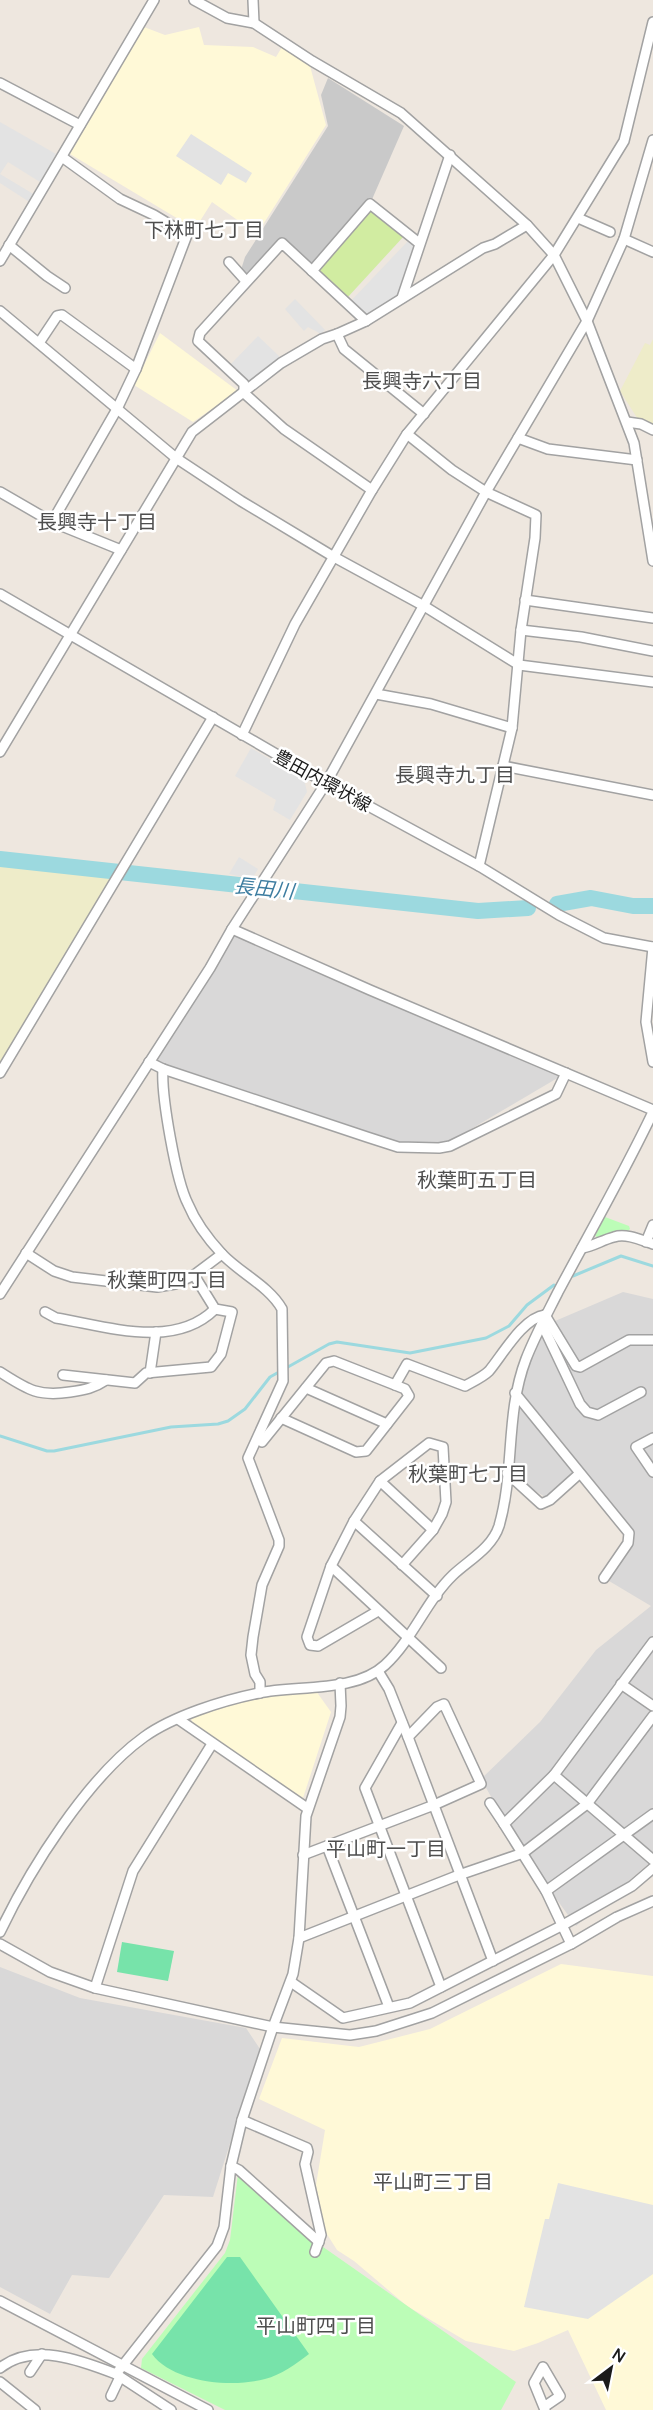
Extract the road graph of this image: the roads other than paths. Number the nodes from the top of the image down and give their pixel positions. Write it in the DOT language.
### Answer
graph roads {
  1 [pos="154,0"];
  2 [pos="194,0"];
  3 [pos="253,0"];
  4 [pos="653,22"];
  5 [pos="254,23"];
  6 [pos="0,83"];
  7 [pos="80,125"];
  8 [pos="653,140"];
  9 [pos="450,155"];
  10 [pos="62,157"];
  11 [pos="578,218"];
  12 [pos="527,225"];
  13 [pos="610,232"];
  14 [pos="624,239"];
  15 [pos="419,243"];
  16 [pos="9,245"];
  17 [pos="653,252"];
  18 [pos="554,255"];
  19 [pos="0,261"];
  20 [pos="229,262"];
  21 [pos="312,271"];
  22 [pos="246,281"];
  23 [pos="65,288"];
  24 [pos="402,298"];
  25 [pos="0,312"];
  26 [pos="366,321"];
  27 [pos="587,321"];
  28 [pos="338,334"];
  29 [pos="39,343"];
  30 [pos="136,369"];
  31 [pos="244,393"];
  32 [pos="117,409"];
  33 [pos="424,414"];
  34 [pos="627,422"];
  35 [pos="653,430"];
  36 [pos="407,434"];
  37 [pos="518,438"];
  38 [pos="176,458"];
  39 [pos="637,460"];
  40 [pos="372,490"];
  41 [pos="0,492"];
  42 [pos="486,492"];
  43 [pos="52,522"];
  44 [pos="121,550"];
  45 [pos="334,557"];
  46 [pos="653,561"];
  47 [pos="0,594"];
  48 [pos="525,600"];
  49 [pos="424,606"];
  50 [pos="653,618"];
  51 [pos="521,630"];
  52 [pos="71,635"];
  53 [pos="653,651"];
  54 [pos="519,666"];
  55 [pos="653,682"];
  56 [pos="376,694"];
  57 [pos="213,717"];
  58 [pos="512,728"];
  59 [pos="242,735"];
  60 [pos="0,752"];
  61 [pos="503,766"];
  62 [pos="326,783"];
  63 [pos="653,795"];
  64 [pos="479,866"];
  65 [pos="232,929"];
  66 [pos="653,947"];
  67 [pos="149,1062"];
  68 [pos="653,1062"];
  69 [pos="163,1069"];
  70 [pos="0,1073"];
  71 [pos="566,1073"];
  72 [pos="653,1111"];
  73 [pos="653,1225"];
  74 [pos="649,1243"];
  75 [pos="582,1248"];
  76 [pos="26,1253"];
  77 [pos="222,1254"];
  78 [pos="194,1275"];
  79 [pos="0,1294"];
  80 [pos="215,1309"];
  81 [pos="45,1312"];
  82 [pos="544,1320"];
  83 [pos="156,1332"];
  84 [pos="653,1340"];
  85 [pos="0,1372"];
  86 [pos="150,1373"];
  87 [pos="63,1375"];
  88 [pos="106,1380"];
  89 [pos="395,1385"];
  90 [pos="306,1388"];
  91 [pos="641,1392"];
  92 [pos="515,1393"];
  93 [pos="281,1418"];
  94 [pos="387,1424"];
  95 [pos="653,1438"];
  96 [pos="262,1442"];
  97 [pos="507,1473"];
  98 [pos="653,1473"];
  99 [pos="579,1474"];
  100 [pos="380,1481"];
  101 [pos="354,1521"];
  102 [pos="433,1530"];
  103 [pos="402,1565"];
  104 [pos="331,1566"];
  105 [pos="604,1578"];
  106 [pos="437,1596"];
  107 [pos="378,1611"];
  108 [pos="408,1639"];
  109 [pos="653,1642"];
  110 [pos="441,1668"];
  111 [pos="378,1671"];
  112 [pos="340,1683"];
  113 [pos="621,1684"];
  114 [pos="260,1693"];
  115 [pos="653,1706"];
  116 [pos="653,1716"];
  117 [pos="178,1719"];
  118 [pos="402,1723"];
  119 [pos="408,1737"];
  120 [pos="212,1743"];
  121 [pos="554,1775"];
  122 [pos="490,1803"];
  123 [pos="587,1804"];
  124 [pos="434,1806"];
  125 [pos="307,1808"];
  126 [pos="653,1814"];
  127 [pos="504,1824"];
  128 [pos="381,1826"];
  129 [pos="623,1835"];
  130 [pos="327,1846"];
  131 [pos="524,1853"];
  132 [pos="303,1855"];
  133 [pos="653,1860"];
  134 [pos="653,1868"];
  135 [pos="459,1875"];
  136 [pos="546,1891"];
  137 [pos="407,1897"];
  138 [pos="653,1901"];
  139 [pos="354,1917"];
  140 [pos="563,1925"];
  141 [pos="0,1932"];
  142 [pos="299,1938"];
  143 [pos="0,1944"];
  144 [pos="571,1944"];
  145 [pos="492,1961"];
  146 [pos="291,1982"];
  147 [pos="441,1987"];
  148 [pos="95,1988"];
  149 [pos="389,2007"];
  150 [pos="273,2027"];
  151 [pos="242,2120"];
  152 [pos="231,2166"];
  153 [pos="319,2242"];
  154 [pos="315,2252"];
  155 [pos="0,2301"];
  156 [pos="42,2354"];
  157 [pos="124,2366"];
  158 [pos="0,2368"];
  159 [pos="30,2372"];
  160 [pos="118,2375"];
  161 [pos="148,2379"];
  162 [pos="0,2382"];
  163 [pos="140,2390"];
  164 [pos="111,2396"];
  165 [pos="156,2406"];
  166 [pos="35,2410"];
  167 [pos="171,2410"];
  168 [pos="208,2410"];
  1 -- 7 [label="street"];
  2 -- 5 [label="street"];
  3 -- 5 [label="street"];
  4 -- 11 [label="street"];
  5 -- 9 [label="street"];
  6 -- 7 [label="street"];
  7 -- 10 [label="street"];
  8 -- 14 [label="street"];
  9 -- 12 [label="street"];
  9 -- 15 [label="street"];
  10 -- 16 [label="street"];
  10 -- 30 [label="street"];
  11 -- 13 [label="street"];
  11 -- 18 [label="street"];
  12 -- 18 [label="street"];
  12 -- 24 [label="street"];
  14 -- 17 [label="street"];
  14 -- 27 [label="street"];
  15 -- 21 [label="street"];
  15 -- 24 [label="street"];
  16 -- 19 [label="street"];
  16 -- 23 [label="street"];
  18 -- 27 [label="street"];
  18 -- 33 [label="street"];
  20 -- 22 [label="street"];
  21 -- 22 [label="street"];
  21 -- 26 [label="street"];
  22 -- 31 [label="street"];
  24 -- 26 [label="street"];
  25 -- 29 [label="street"];
  26 -- 28 [label="street"];
  27 -- 34 [label="street"];
  27 -- 37 [label="street"];
  28 -- 31 [label="street"];
  28 -- 33 [label="street"];
  29 -- 30 [label="street"];
  29 -- 32 [label="street"];
  30 -- 32 [label="street"];
  31 -- 38 [label="street"];
  31 -- 40 [label="street"];
  32 -- 38 [label="street"];
  32 -- 43 [label="street"];
  33 -- 36 [label="street"];
  34 -- 35 [label="street"];
  34 -- 39 [label="street"];
  36 -- 40 [label="street"];
  36 -- 42 [label="street"];
  37 -- 39 [label="street"];
  37 -- 42 [label="street"];
  38 -- 44 [label="street"];
  38 -- 45 [label="street"];
  39 -- 46 [label="street"];
  40 -- 45 [label="street"];
  41 -- 43 [label="street"];
  42 -- 48 [label="street"];
  42 -- 49 [label="street"];
  43 -- 44 [label="street"];
  44 -- 52 [label="street"];
  45 -- 49 [label="street"];
  45 -- 59 [label="street"];
  47 -- 52 [label="street, 豊田内環状線"];
  48 -- 50 [label="street"];
  48 -- 51 [label="street"];
  49 -- 54 [label="street"];
  49 -- 56 [label="street"];
  51 -- 53 [label="street"];
  51 -- 54 [label="street"];
  52 -- 57 [label="street, 豊田内環状線"];
  52 -- 60 [label="street"];
  54 -- 55 [label="street"];
  54 -- 58 [label="street"];
  56 -- 58 [label="street"];
  56 -- 62 [label="street"];
  57 -- 59 [label="street, 豊田内環状線"];
  57 -- 70 [label="street"];
  58 -- 61 [label="street"];
  59 -- 62 [label="street, 豊田内環状線"];
  61 -- 63 [label="street"];
  61 -- 64 [label="street"];
  62 -- 64 [label="street, 豊田内環状線"];
  62 -- 65 [label="street"];
  64 -- 66 [label="street, 豊田内環状線"];
  65 -- 67 [label="street"];
  65 -- 71 [label="street"];
  66 -- 68 [label="street"];
  67 -- 69 [label="street"];
  67 -- 76 [label="street"];
  69 -- 71 [label="street"];
  69 -- 77 [label="street"];
  71 -- 72 [label="street"];
  72 -- 75 [label="street"];
  73 -- 74 [label="street"];
  74 -- 75 [label="street"];
  75 -- 82 [label="street"];
  76 -- 78 [label="street"];
  76 -- 79 [label="street"];
  77 -- 78 [label="street"];
  77 -- 114 [label="street"];
  78 -- 80 [label="street"];
  80 -- 83 [label="street"];
  80 -- 86 [label="street"];
  81 -- 83 [label="street"];
  82 -- 84 [label="street"];
  82 -- 89 [label="street"];
  82 -- 91 [label="street"];
  82 -- 92 [label="street"];
  83 -- 86 [label="street"];
  85 -- 88 [label="street"];
  86 -- 88 [label="street"];
  87 -- 88 [label="street"];
  89 -- 90 [label="street"];
  89 -- 94 [label="street"];
  90 -- 93 [label="street"];
  90 -- 94 [label="street"];
  92 -- 97 [label="street"];
  92 -- 99 [label="street"];
  93 -- 94 [label="street"];
  93 -- 96 [label="street"];
  95 -- 98 [label="street"];
  97 -- 99 [label="street"];
  97 -- 106 [label="street"];
  99 -- 105 [label="street"];
  100 -- 101 [label="street"];
  100 -- 102 [label="street"];
  100 -- 102 [label="street"];
  101 -- 103 [label="street"];
  101 -- 104 [label="street"];
  102 -- 103 [label="street"];
  103 -- 106 [label="street"];
  104 -- 107 [label="street"];
  104 -- 107 [label="street"];
  106 -- 108 [label="street"];
  107 -- 108 [label="street"];
  108 -- 110 [label="street"];
  108 -- 111 [label="street"];
  109 -- 113 [label="street"];
  111 -- 112 [label="street"];
  111 -- 118 [label="street"];
  112 -- 114 [label="street"];
  112 -- 125 [label="street"];
  113 -- 115 [label="street"];
  113 -- 121 [label="street"];
  114 -- 117 [label="street"];
  116 -- 123 [label="street"];
  117 -- 120 [label="street"];
  117 -- 141 [label="street"];
  118 -- 119 [label="street"];
  118 -- 128 [label="street"];
  119 -- 124 [label="street"];
  119 -- 124 [label="street"];
  120 -- 125 [label="street"];
  120 -- 148 [label="street"];
  121 -- 123 [label="street"];
  121 -- 127 [label="street"];
  122 -- 127 [label="street"];
  123 -- 129 [label="street"];
  123 -- 131 [label="street"];
  124 -- 128 [label="street"];
  124 -- 135 [label="street"];
  125 -- 132 [label="street"];
  126 -- 129 [label="street"];
  127 -- 131 [label="street"];
  128 -- 130 [label="street"];
  128 -- 137 [label="street"];
  129 -- 133 [label="street"];
  129 -- 136 [label="street"];
  130 -- 132 [label="street"];
  130 -- 139 [label="street"];
  131 -- 135 [label="street"];
  131 -- 136 [label="street"];
  132 -- 142 [label="street"];
  134 -- 140 [label="street"];
  135 -- 137 [label="street"];
  135 -- 145 [label="street"];
  136 -- 140 [label="street"];
  137 -- 139 [label="street"];
  137 -- 147 [label="street"];
  138 -- 144 [label="street"];
  139 -- 142 [label="street"];
  139 -- 149 [label="street"];
  140 -- 144 [label="street"];
  140 -- 145 [label="street"];
  142 -- 146 [label="street"];
  143 -- 148 [label="street"];
  144 -- 150 [label="street"];
  145 -- 147 [label="street"];
  146 -- 149 [label="street"];
  146 -- 150 [label="street"];
  147 -- 149 [label="street"];
  148 -- 150 [label="street"];
  150 -- 151 [label="street"];
  151 -- 152 [label="street"];
  151 -- 153 [label="street"];
  152 -- 153 [label="street"];
  152 -- 157 [label="street"];
  153 -- 154 [label="street"];
  155 -- 157 [label="street"];
  156 -- 158 [label="street"];
  156 -- 159 [label="street"];
  156 -- 160 [label="street"];
  157 -- 160 [label="street"];
  157 -- 161 [label="street"];
  160 -- 163 [label="street"];
  160 -- 164 [label="street"];
  161 -- 163 [label="street"];
  161 -- 168 [label="street"];
  162 -- 166 [label="street"];
  163 -- 165 [label="street"];
  165 -- 167 [label="street"];
}
